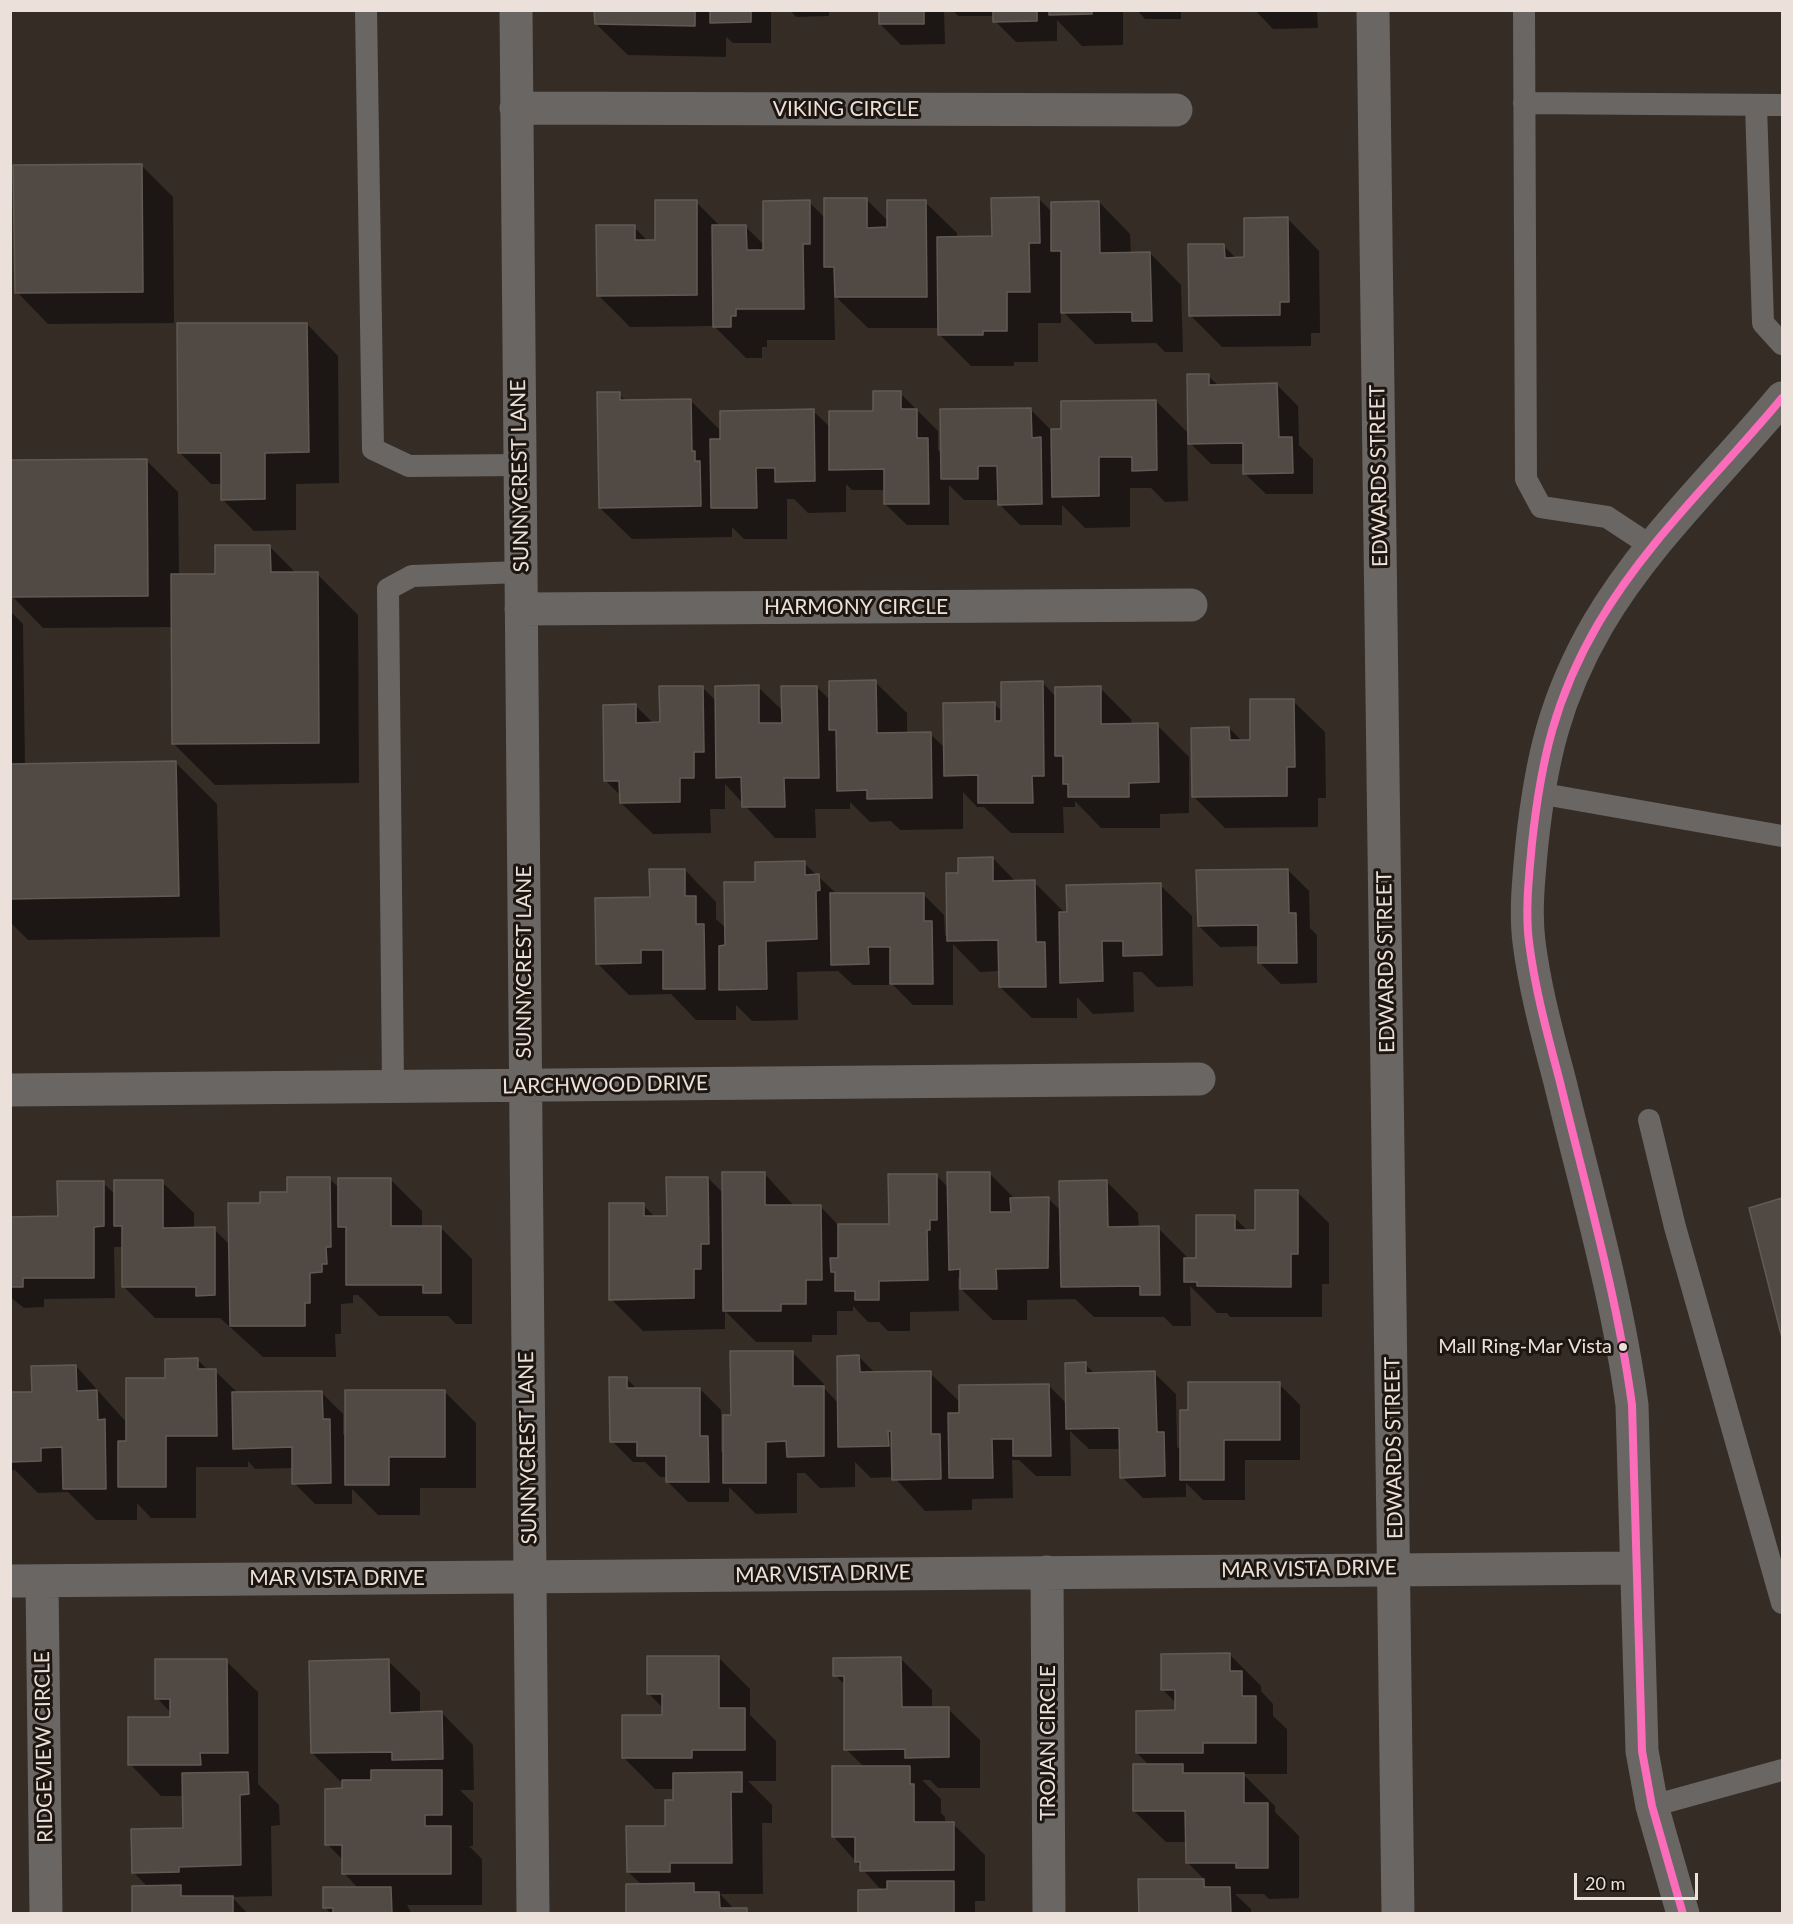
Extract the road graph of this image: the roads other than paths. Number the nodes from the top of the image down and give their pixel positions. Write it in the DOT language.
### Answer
graph roads {
  1 [pos="366,10"];
  2 [pos="516,10"];
  3 [pos="1373,10"];
  4 [pos="1524,10"];
  5 [pos="1524,103"];
  6 [pos="1756,105"];
  7 [pos="1782,105"];
  8 [pos="516,108"];
  9 [pos="1176,110"];
  10 [pos="1782,344"];
  11 [pos="1782,398"];
  12 [pos="519,465"];
  13 [pos="1651,546"];
  14 [pos="520,572"];
  15 [pos="1191,604"];
  16 [pos="521,609"];
  17 [pos="1538,793"];
  18 [pos="1782,836"];
  19 [pos="1199,1079"];
  20 [pos="393,1086"];
  21 [pos="525,1086"];
  22 [pos="10,1090"];
  23 [pos="1649,1120"];
  24 [pos="1395,1568"];
  25 [pos="1636,1568"];
  26 [pos="1047,1572"];
  27 [pos="530,1577"];
  28 [pos="26,1581"];
  29 [pos="1782,1603"];
  30 [pos="1782,1770"];
  31 [pos="1652,1806"];
  32 [pos="46,1914"];
  33 [pos="533,1914"];
  34 [pos="1049,1914"];
  35 [pos="1398,1914"];
  36 [pos="1683,1914"];
  1 -- 12 [label="lane"];
  2 -- 8 [label="street, SUNNYCREST LANE"];
  3 -- 24 [label="street, EDWARDS STREET"];
  4 -- 5 [label="lane"];
  5 -- 6 [label="lane"];
  5 -- 13 [label="lane"];
  6 -- 7 [label="lane"];
  6 -- 10 [label="lane"];
  8 -- 9 [label="street, VIKING CIRCLE"];
  8 -- 12 [label="street, SUNNYCREST LANE"];
  11 -- 13 [label="street"];
  12 -- 14 [label="street, SUNNYCREST LANE"];
  13 -- 17 [label="street"];
  14 -- 16 [label="street, SUNNYCREST LANE"];
  14 -- 20 [label="lane"];
  15 -- 16 [label="street, HARMONY CIRCLE"];
  16 -- 21 [label="street, SUNNYCREST LANE"];
  17 -- 18 [label="lane"];
  17 -- 25 [label="street"];
  19 -- 21 [label="street, LARCHWOOD DRIVE"];
  20 -- 21 [label="street, LARCHWOOD DRIVE"];
  20 -- 22 [label="street, LARCHWOOD DRIVE"];
  21 -- 27 [label="street, SUNNYCREST LANE"];
  23 -- 29 [label="lane"];
  24 -- 25 [label="street, MAR VISTA DRIVE"];
  24 -- 26 [label="street, MAR VISTA DRIVE"];
  24 -- 35 [label="street, EDWARDS STREET"];
  25 -- 31 [label="street"];
  26 -- 27 [label="street, MAR VISTA DRIVE"];
  26 -- 34 [label="street, TROJAN CIRCLE"];
  27 -- 28 [label="street, MAR VISTA DRIVE"];
  27 -- 33 [label="street, SUNNYCREST LANE"];
  28 -- 32 [label="street, RIDGEVIEW CIRCLE"];
  30 -- 31 [label="lane"];
  31 -- 36 [label="street"];
}
